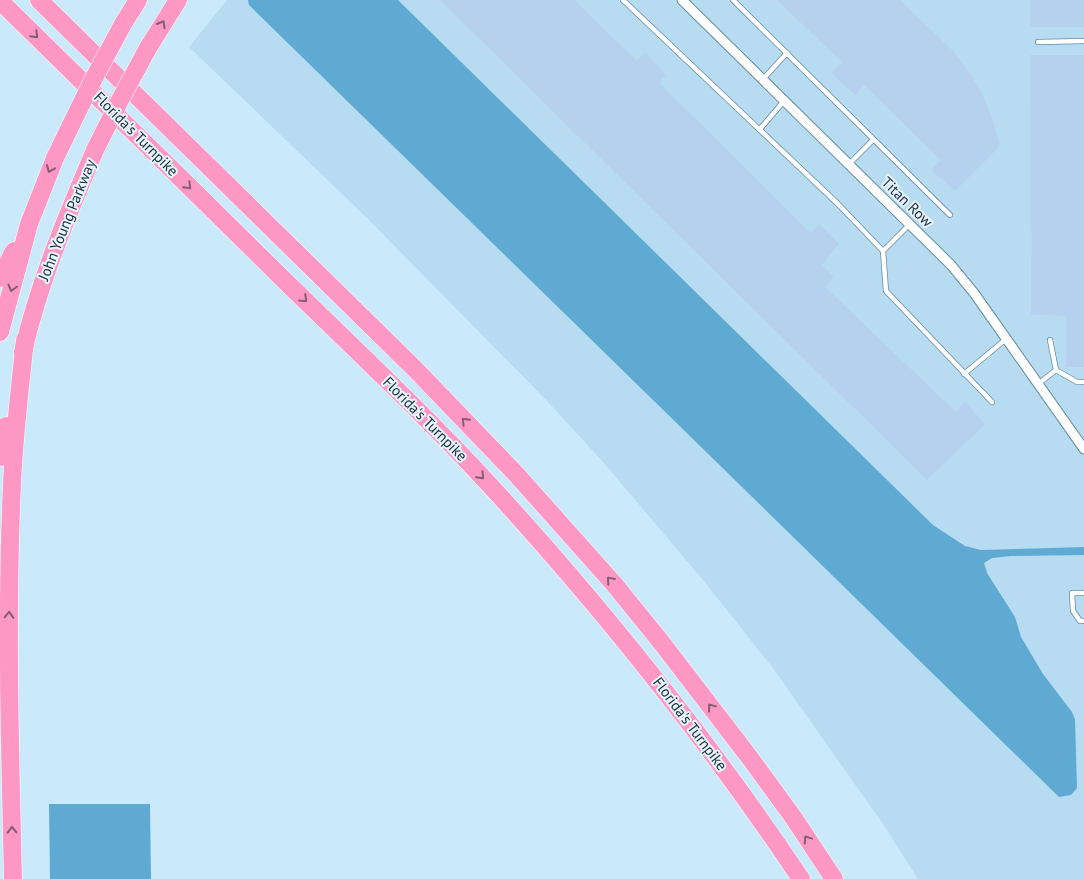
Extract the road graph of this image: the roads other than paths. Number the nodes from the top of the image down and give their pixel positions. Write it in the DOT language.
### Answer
graph roads {
  1 [pos="39,0"];
  2 [pos="138,0"];
  3 [pos="178,0"];
  4 [pos="624,0"];
  5 [pos="682,0"];
  6 [pos="734,0"];
  7 [pos="0,1"];
  8 [pos="1084,41"];
  9 [pos="1038,42"];
  10 [pos="787,53"];
  11 [pos="763,79"];
  12 [pos="784,101"];
  13 [pos="760,130"];
  14 [pos="873,140"];
  15 [pos="849,164"];
  16 [pos="950,215"];
  17 [pos="28,224"];
  18 [pos="910,224"];
  19 [pos="883,251"];
  20 [pos="0,278"];
  21 [pos="0,332"];
  22 [pos="1006,339"];
  23 [pos="26,340"];
  24 [pos="1050,340"];
  25 [pos="1056,370"];
  26 [pos="964,374"];
  27 [pos="1084,382"];
  28 [pos="1038,384"];
  29 [pos="992,402"];
  30 [pos="1084,449"];
  31 [pos="0,457"];
  32 [pos="1084,593"];
  33 [pos="1084,621"];
  34 [pos="13,879"];
  35 [pos="801,879"];
  36 [pos="834,879"];
  36 -- 1 [label="highway, Florida's Turnpike, one-way"];
  2 -- 17 [label="highway, John Young Parkway, one-way, bridge"];
  23 -- 3 [label="highway, John Young Parkway, one-way, bridge"];
  4 -- 13 [label="lane"];
  5 -- 11 [label="street, Titan Row"];
  6 -- 10 [label="lane"];
  7 -- 35 [label="highway, Florida's Turnpike, one-way"];
  8 -- 9 [label="lane"];
  10 -- 11 [label="lane"];
  10 -- 14 [label="lane"];
  11 -- 12 [label="street, Titan Row"];
  12 -- 13 [label="lane"];
  12 -- 15 [label="street, Titan Row"];
  13 -- 19 [label="lane"];
  14 -- 15 [label="lane"];
  14 -- 16 [label="lane"];
  15 -- 18 [label="street, Titan Row"];
  17 -- 20 [label="highway"];
  17 -- 21 [label="highway, John Young Parkway, one-way"];
  18 -- 19 [label="lane"];
  18 -- 22 [label="street, Titan Row"];
  19 -- 26 [label="lane"];
  22 -- 26 [label="lane"];
  22 -- 28 [label="street, Titan Row"];
  23 -- 31 [label="highway, John Young Parkway"];
  34 -- 23 [label="highway, one-way"];
  24 -- 25 [label="lane"];
  25 -- 27 [label="lane"];
  25 -- 28 [label="lane"];
  26 -- 29 [label="lane"];
  28 -- 30 [label="street, Titan Row"];
  32 -- 33 [label="lane"];
}
